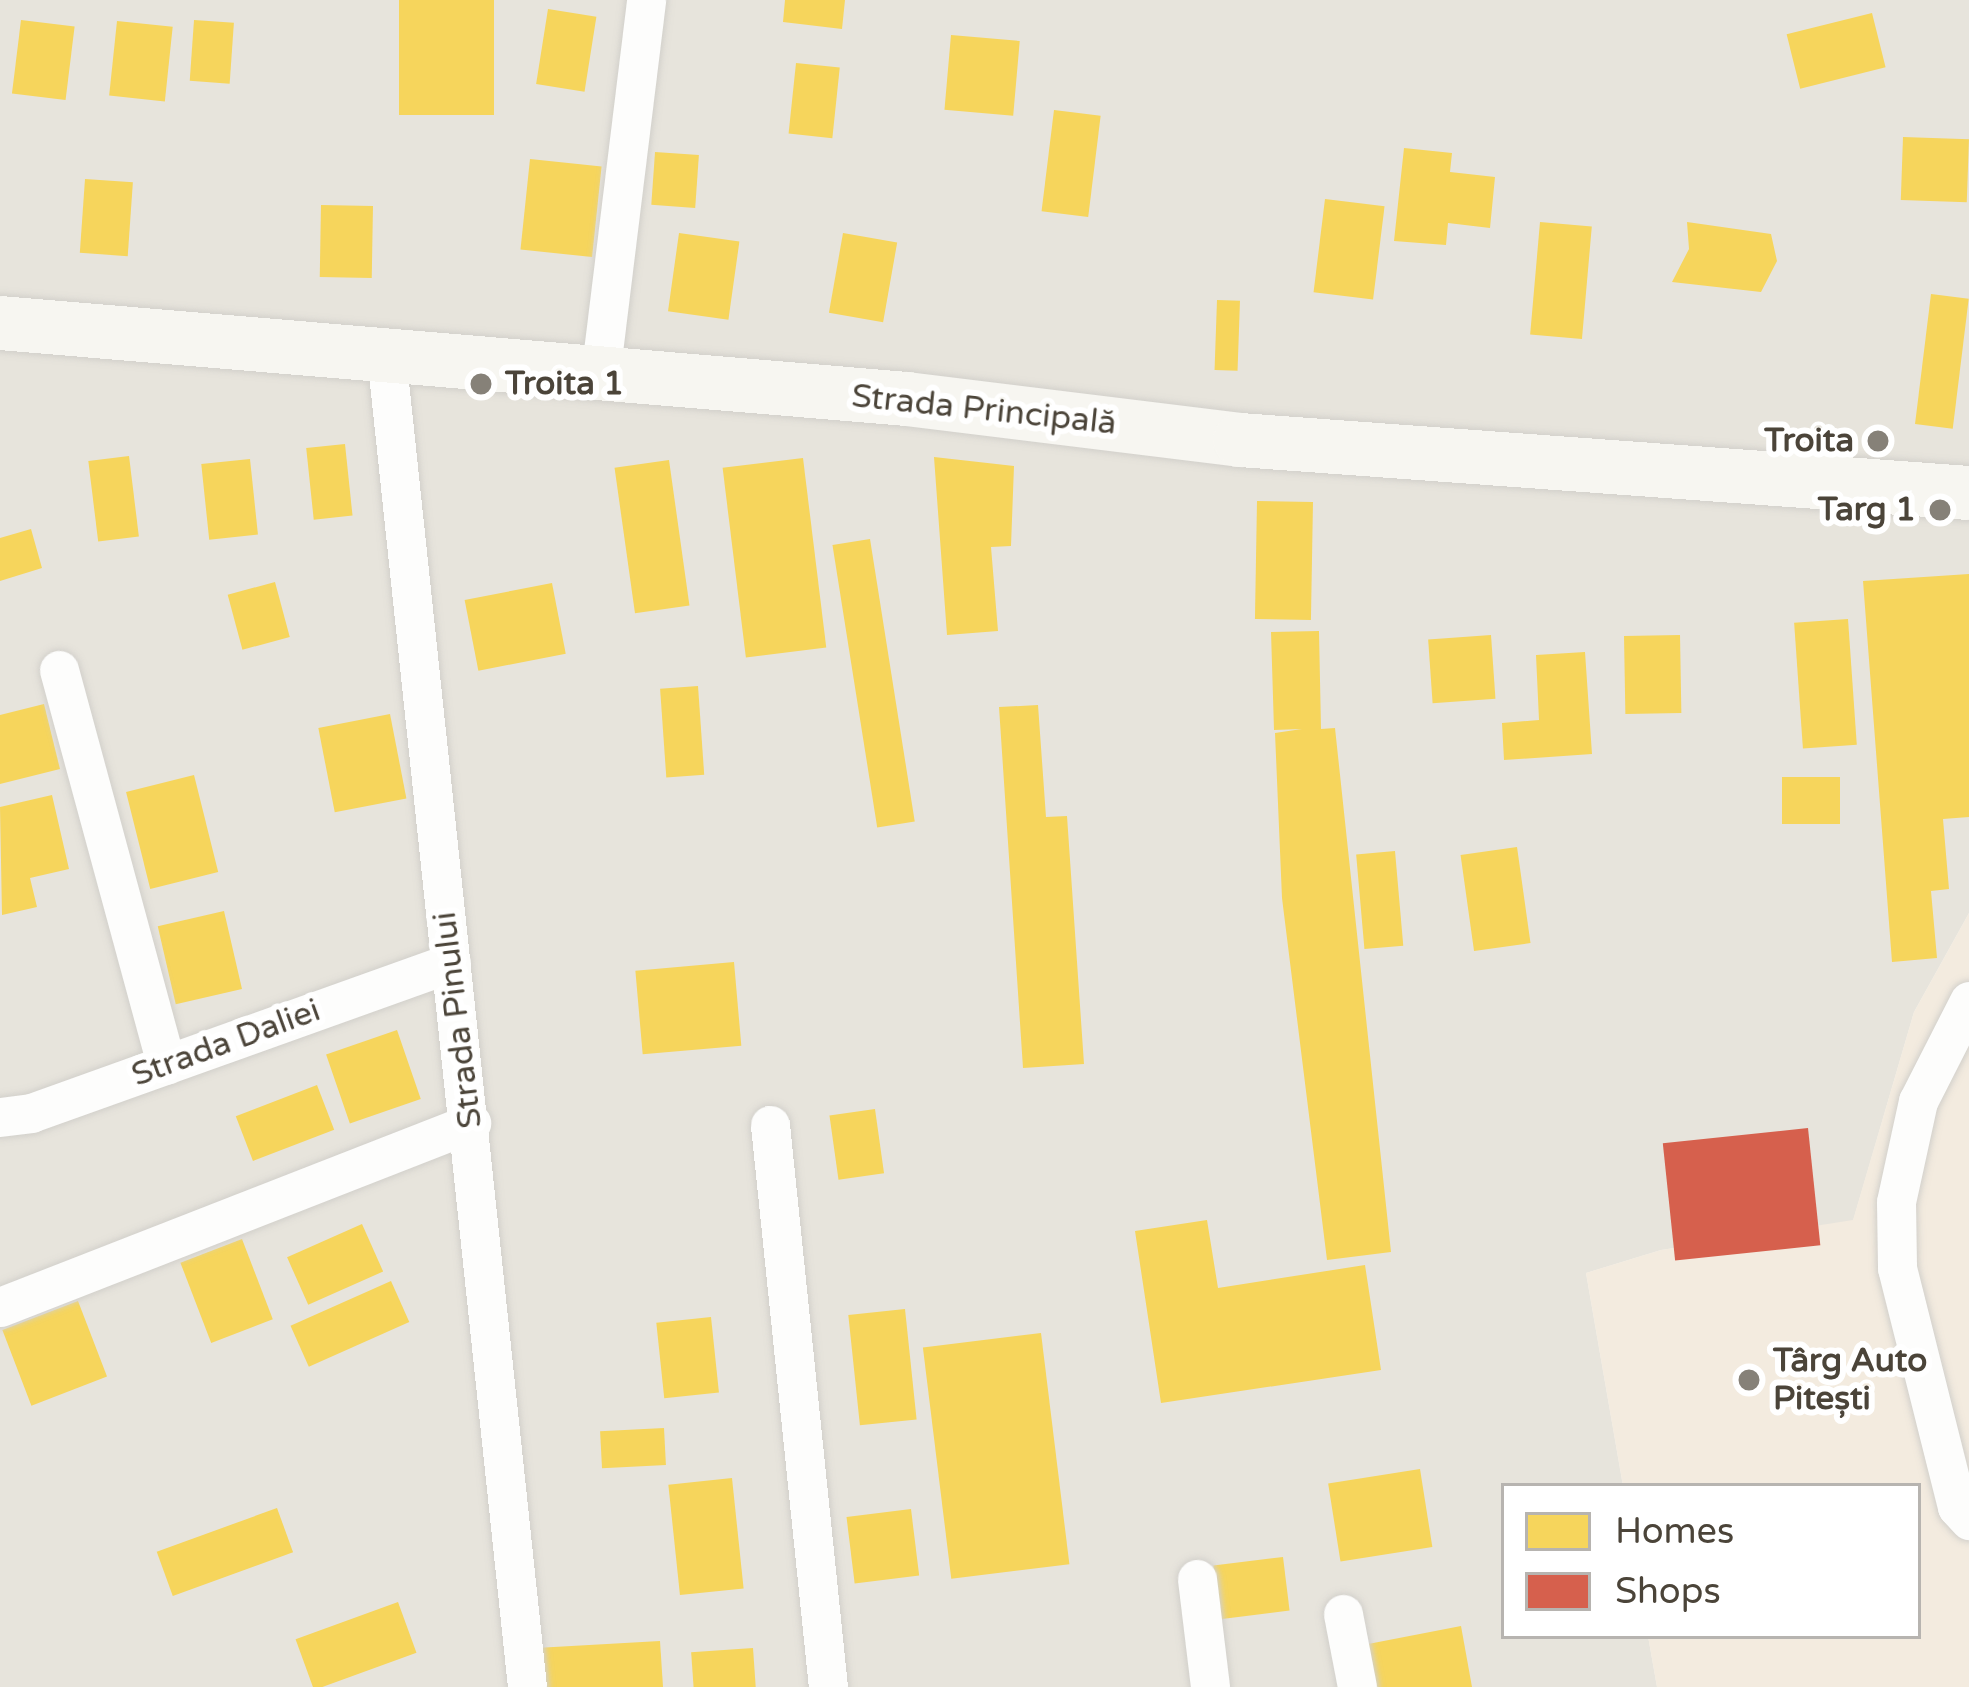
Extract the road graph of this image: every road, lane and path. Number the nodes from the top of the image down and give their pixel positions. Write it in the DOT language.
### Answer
graph roads {
  1 [pos="646,0"];
  2 [pos="0,323"];
  3 [pos="386,354"];
  4 [pos="600,376"];
  5 [pos="1969,493"];
  6 [pos="59,670"];
  7 [pos="451,963"];
  8 [pos="1969,1001"];
  9 [pos="166,1065"];
  10 [pos="0,1117"];
  11 [pos="471,1123"];
  12 [pos="770,1125"];
  13 [pos="0,1307"];
  14 [pos="1969,1520"];
  15 [pos="1197,1579"];
  16 [pos="1343,1614"];
  17 [pos="527,1687"];
  18 [pos="828,1687"];
  19 [pos="1210,1687"];
  20 [pos="1357,1687"];
  1 -- 4 [label="street"];
  2 -- 3 [label="main road, Strada Principală"];
  3 -- 4 [label="main road, Strada Principală"];
  3 -- 7 [label="street, Strada Pinului"];
  4 -- 5 [label="main road, Strada Principală"];
  6 -- 9 [label="street"];
  7 -- 9 [label="street, Strada Daliei"];
  7 -- 11 [label="street, Strada Pinului"];
  8 -- 14 [label="street"];
  9 -- 10 [label="street, Strada Daliei"];
  11 -- 13 [label="street"];
  11 -- 17 [label="street, Strada Pinului"];
  12 -- 18 [label="street"];
  15 -- 19 [label="street"];
  16 -- 20 [label="street"];
}
